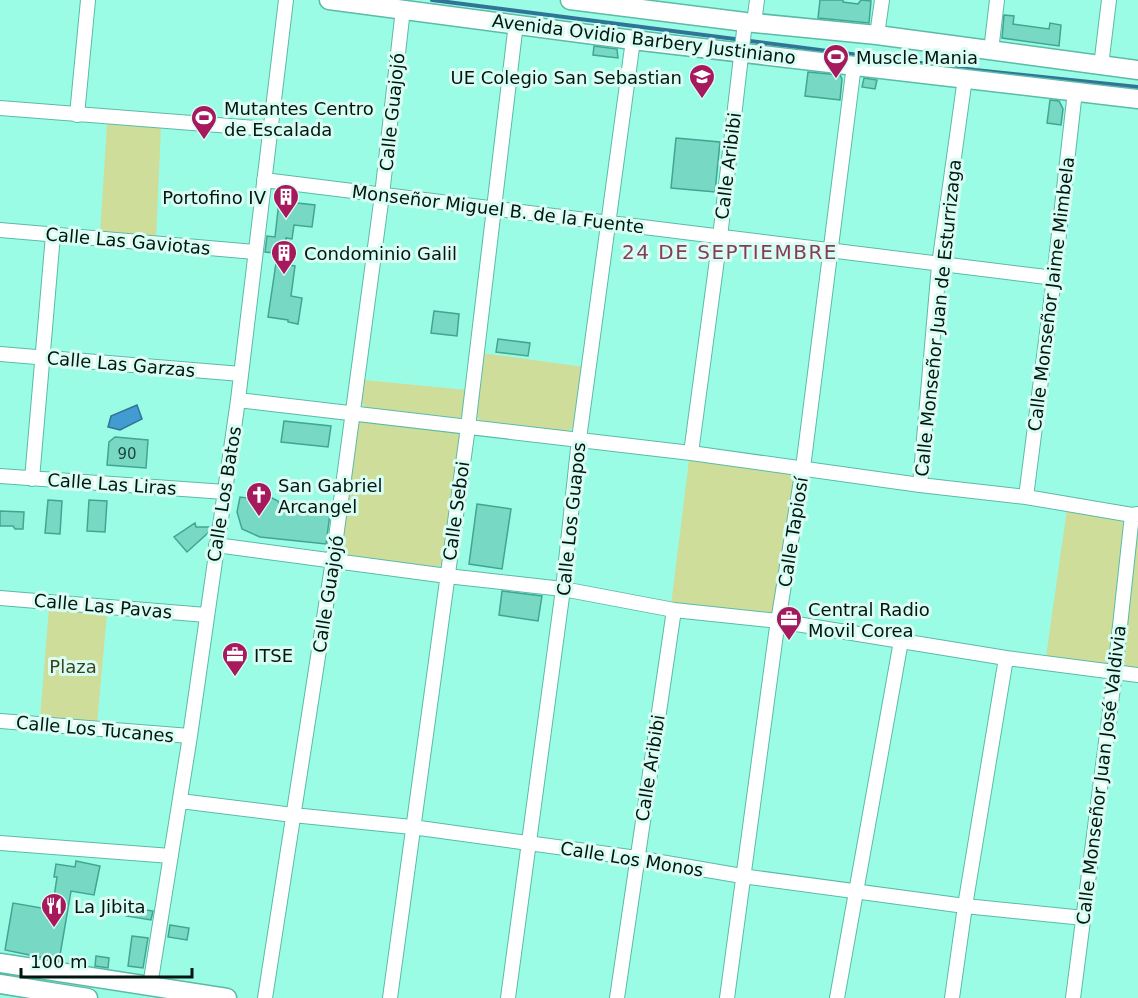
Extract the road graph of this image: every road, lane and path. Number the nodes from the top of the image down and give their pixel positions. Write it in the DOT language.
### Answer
graph roads {
  1 [pos="88,0"];
  2 [pos="286,0"];
  3 [pos="329,0"];
  4 [pos="570,0"];
  5 [pos="757,0"];
  6 [pos="882,0"];
  7 [pos="997,0"];
  8 [pos="1108,0"];
  9 [pos="632,3"];
  10 [pos="403,9"];
  11 [pos="516,23"];
  12 [pos="748,24"];
  13 [pos="877,35"];
  14 [pos="633,40"];
  15 [pos="742,49"];
  16 [pos="992,51"];
  17 [pos="854,65"];
  18 [pos="1101,66"];
  19 [pos="1138,70"];
  20 [pos="965,78"];
  21 [pos="1075,91"];
  22 [pos="1138,99"];
  23 [pos="0,108"];
  24 [pos="77,115"];
  25 [pos="270,129"];
  26 [pos="264,180"];
  27 [pos="382,195"];
  28 [pos="493,208"];
  29 [pos="609,223"];
  30 [pos="0,230"];
  31 [pos="53,234"];
  32 [pos="720,237"];
  33 [pos="830,251"];
  34 [pos="255,252"];
  35 [pos="939,265"];
  36 [pos="1054,278"];
  37 [pos="0,354"];
  38 [pos="43,357"];
  39 [pos="242,374"];
  40 [pos="238,400"];
  41 [pos="352,413"];
  42 [pos="468,427"];
  43 [pos="579,440"];
  44 [pos="691,453"];
  45 [pos="803,468"];
  46 [pos="0,476"];
  47 [pos="32,479"];
  48 [pos="920,485"];
  49 [pos="225,492"];
  50 [pos="1026,497"];
  51 [pos="1135,515"];
  52 [pos="216,545"];
  53 [pos="333,560"];
  54 [pos="447,576"];
  55 [pos="563,589"];
  56 [pos="0,598"];
  57 [pos="674,610"];
  58 [pos="206,615"];
  59 [pos="778,621"];
  60 [pos="901,641"];
  61 [pos="1006,658"];
  62 [pos="1115,672"];
  63 [pos="1138,675"];
  64 [pos="0,721"];
  65 [pos="190,736"];
  66 [pos="180,801"];
  67 [pos="293,815"];
  68 [pos="412,827"];
  69 [pos="0,843"];
  70 [pos="529,843"];
  71 [pos="171,856"];
  72 [pos="637,858"];
  73 [pos="742,876"];
  74 [pos="856,891"];
  75 [pos="965,906"];
  76 [pos="1084,918"];
  77 [pos="0,963"];
  78 [pos="82,976"];
  79 [pos="0,985"];
  80 [pos="150,986"];
  81 [pos="54,991"];
  82 [pos="4,998"];
  83 [pos="36,998"];
  84 [pos="88,998"];
  85 [pos="227,998"];
  86 [pos="264,998"];
  87 [pos="390,998"];
  88 [pos="508,998"];
  89 [pos="617,998"];
  90 [pos="727,998"];
  91 [pos="837,998"];
  92 [pos="952,998"];
  93 [pos="1073,998"];
  1 -- 24 [label="street"];
  2 -- 25 [label="street, Calle Los Batos"];
  3 -- 10 [label="street, Avenida Ovidio Barbery Justiniano"];
  4 -- 9 [label="street, Avenida Ovidio Barbery Justiniano"];
  5 -- 12 [label="street, Calle Aribibi"];
  6 -- 13 [label="street"];
  7 -- 16 [label="street"];
  8 -- 18 [label="street"];
  9 -- 12 [label="street, Avenida Ovidio Barbery Justiniano"];
  10 -- 11 [label="street, Avenida Ovidio Barbery Justiniano"];
  10 -- 27 [label="street, Calle Guajojó"];
  11 -- 14 [label="street, Avenida Ovidio Barbery Justiniano"];
  11 -- 28 [label="street, Calle Seboi"];
  12 -- 13 [label="street, Avenida Ovidio Barbery Justiniano"];
  12 -- 15 [label="street, Calle Aribibi"];
  13 -- 16 [label="street, Avenida Ovidio Barbery Justiniano"];
  14 -- 15 [label="street, Avenida Ovidio Barbery Justiniano"];
  14 -- 29 [label="street, Calle Los Guapos"];
  15 -- 17 [label="street, Avenida Ovidio Barbery Justiniano"];
  15 -- 32 [label="street, Calle Aribibi"];
  16 -- 18 [label="street, Avenida Ovidio Barbery Justiniano"];
  17 -- 20 [label="street, Avenida Ovidio Barbery Justiniano"];
  17 -- 33 [label="street, Calle Tapiosí"];
  18 -- 19 [label="street, Avenida Ovidio Barbery Justiniano"];
  20 -- 21 [label="street, Avenida Ovidio Barbery Justiniano"];
  20 -- 35 [label="street, Calle Monseñor Juan de Esturrizaga"];
  21 -- 22 [label="street, Avenida Ovidio Barbery Justiniano"];
  21 -- 36 [label="street, Calle Monseñor Jaime Mimbela"];
  23 -- 24 [label="street"];
  24 -- 25 [label="street"];
  25 -- 26 [label="street, Calle Los Batos"];
  26 -- 27 [label="street, Monseñor Miguel B. de la Fuente"];
  26 -- 34 [label="street, Calle Los Batos"];
  27 -- 28 [label="street, Monseñor Miguel B. de la Fuente"];
  27 -- 41 [label="street, Calle Guajojó"];
  28 -- 29 [label="street, Monseñor Miguel B. de la Fuente"];
  28 -- 42 [label="street, Calle Seboi"];
  29 -- 32 [label="street, Monseñor Miguel B. de la Fuente"];
  29 -- 43 [label="street, Calle Los Guapos"];
  30 -- 31 [label="street, Calle Las Gaviotas"];
  31 -- 34 [label="street, Calle Las Gaviotas"];
  31 -- 38 [label="street"];
  32 -- 33 [label="street, Monseñor Miguel B. de la Fuente"];
  32 -- 44 [label="street, Calle Aribibi"];
  33 -- 35 [label="street, Monseñor Miguel B. de la Fuente"];
  33 -- 45 [label="street, Calle Tapiosí"];
  34 -- 39 [label="street, Calle Los Batos"];
  35 -- 36 [label="street, Monseñor Miguel B. de la Fuente"];
  35 -- 48 [label="street, Calle Monseñor Juan de Esturrizaga"];
  36 -- 50 [label="street, Calle Monseñor Jaime Mimbela"];
  37 -- 38 [label="street, Calle Las Garzas"];
  38 -- 39 [label="street, Calle Las Garzas"];
  38 -- 47 [label="street"];
  39 -- 40 [label="street, Calle Los Batos"];
  40 -- 41 [label="street"];
  40 -- 49 [label="street, Calle Los Batos"];
  41 -- 42 [label="street"];
  41 -- 53 [label="street, Calle Guajojó"];
  42 -- 43 [label="street"];
  42 -- 54 [label="street, Calle Seboi"];
  43 -- 44 [label="street"];
  43 -- 55 [label="street, Calle Los Guapos"];
  44 -- 45 [label="street"];
  45 -- 48 [label="street"];
  45 -- 59 [label="street, Calle Tapiosí"];
  46 -- 47 [label="street, Calle Las Liras"];
  47 -- 49 [label="street, Calle Las Liras"];
  48 -- 50 [label="street"];
  49 -- 52 [label="street, Calle Los Batos"];
  50 -- 51 [label="street"];
  51 -- 62 [label="street, Calle Monseñor Juan José Valdivia"];
  52 -- 53 [label="street"];
  52 -- 58 [label="street, Calle Los Batos"];
  53 -- 54 [label="street"];
  53 -- 67 [label="street, Calle Guajojó"];
  54 -- 55 [label="street"];
  54 -- 68 [label="street, Calle Seboi"];
  55 -- 57 [label="street"];
  55 -- 70 [label="street, Calle Los Guapos"];
  56 -- 58 [label="street, Calle Las Pavas"];
  57 -- 59 [label="street"];
  57 -- 72 [label="street, Calle Aribibi"];
  58 -- 65 [label="street, Calle Los Batos"];
  59 -- 60 [label="street"];
  59 -- 73 [label="street, Calle Tapiosí"];
  60 -- 61 [label="street"];
  60 -- 74 [label="street"];
  61 -- 62 [label="street"];
  61 -- 75 [label="street"];
  62 -- 63 [label="street"];
  62 -- 76 [label="street, Calle Monseñor Juan José Valdivia"];
  64 -- 65 [label="street, Calle Los Tucanes"];
  65 -- 66 [label="street, Calle Los Batos"];
  66 -- 67 [label="street, Calle Los Monos"];
  66 -- 71 [label="street, Calle Los Batos"];
  67 -- 68 [label="street, Calle Los Monos"];
  67 -- 86 [label="street, Calle Guajojó"];
  68 -- 70 [label="street, Calle Los Monos"];
  68 -- 87 [label="street, Calle Seboi"];
  69 -- 71 [label="street"];
  70 -- 72 [label="street, Calle Los Monos"];
  70 -- 88 [label="street, Calle Los Guapos"];
  71 -- 80 [label="street, Calle Los Batos"];
  72 -- 73 [label="street, Calle Los Monos"];
  72 -- 89 [label="street, Calle Aribibi"];
  73 -- 74 [label="street, Calle Los Monos"];
  73 -- 90 [label="street, Calle Tapiosí"];
  74 -- 75 [label="street, Calle Los Monos"];
  74 -- 91 [label="street"];
  75 -- 76 [label="street, Calle Los Monos"];
  75 -- 92 [label="street"];
  76 -- 93 [label="street, Calle Monseñor Juan José Valdivia"];
  77 -- 78 [label="street"];
  78 -- 80 [label="street"];
  78 -- 81 [label="street"];
  79 -- 81 [label="street"];
  79 -- 82 [label="street"];
  80 -- 85 [label="street"];
  81 -- 83 [label="street"];
  81 -- 84 [label="street"];
}
